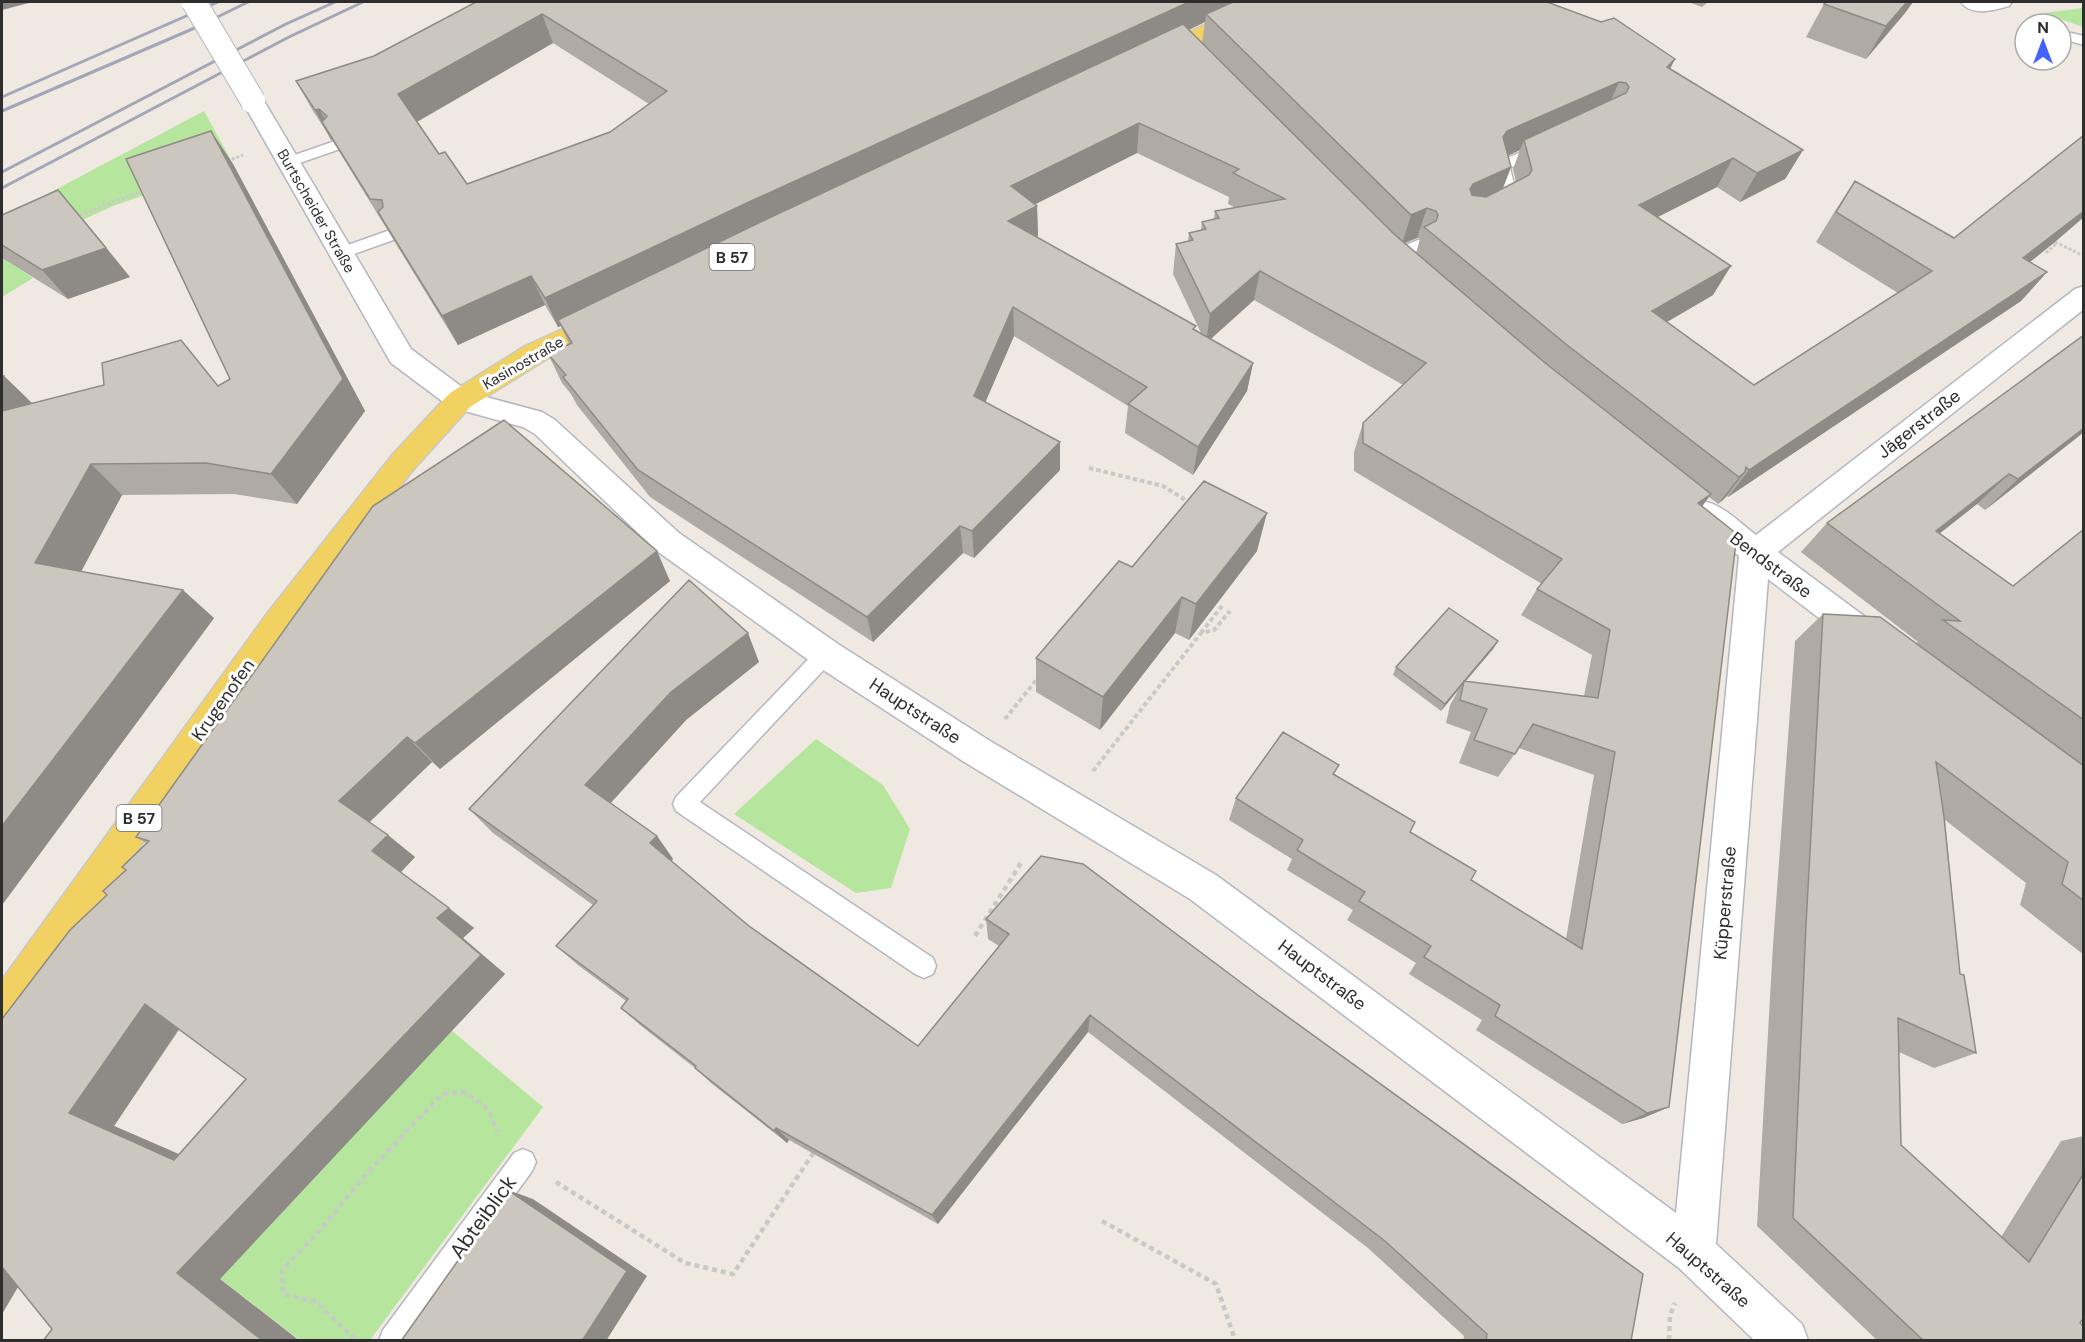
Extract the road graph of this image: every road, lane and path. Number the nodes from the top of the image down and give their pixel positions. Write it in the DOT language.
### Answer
graph roads {
  1 [pos="195,2"];
  2 [pos="1269,2"];
  3 [pos="2002,2"];
  4 [pos="1975,3"];
  5 [pos="1134,68"];
  6 [pos="1554,142"];
  7 [pos="335,146"];
  8 [pos="282,153"];
  9 [pos="224,162"];
  10 [pos="151,187"];
  11 [pos="1480,215"];
  12 [pos="69,220"];
  13 [pos="390,235"];
  14 [pos="2046,253"];
  15 [pos="340,254"];
  16 [pos="2084,256"];
  17 [pos="2084,296"];
  18 [pos="624,310"];
  19 [pos="460,400"];
  20 [pos="1089,468"];
  21 [pos="1681,494"];
  22 [pos="1197,507"];
  23 [pos="1755,554"];
  24 [pos="1222,606"];
  25 [pos="1230,612"];
  26 [pos="1201,633"];
  27 [pos="826,654"];
  28 [pos="1898,660"];
  29 [pos="1042,672"];
  30 [pos="978,752"];
  31 [pos="1066,804"];
  32 [pos="1023,860"];
  33 [pos="975,936"];
  34 [pos="924,966"];
  35 [pos="2,1011"];
  36 [pos="814,1152"];
  37 [pos="523,1162"];
  38 [pos="1102,1221"];
  39 [pos="1694,1253"];
  40 [pos="357,1341"];
  41 [pos="393,1341"];
  42 [pos="1235,1341"];
  43 [pos="1786,1341"];
  1 -- 8 [label="street, Burtscheider Straße, bridge"];
  2 -- 5 [label="main road"];
  3 -- 4 [label="street"];
  6 -- 11 [label="lane"];
  7 -- 8 [label="lane"];
  8 -- 9 [label="path"];
  8 -- 15 [label="street, Burtscheider Straße"];
  10 -- 12 [label="path"];
  13 -- 15 [label="lane"];
  14 -- 16 [label="path"];
  15 -- 19 [label="street, Burtscheider Straße"];
  17 -- 23 [label="street, Jägerstraße"];
  18 -- 19 [label="main road, Kasinostraße / B 57"];
  19 -- 27 [label="street, Hauptstraße"];
  19 -- 35 [label="main road, Krugenofen / B 57"];
  20 -- 22 [label="path"];
  21 -- 23 [label="street, Bendstraße"];
  23 -- 28 [label="street, Bendstraße"];
  23 -- 39 [label="street, Küpperstraße"];
  24 -- 26 [label="path"];
  25 -- 26 [label="path"];
  26 -- 31 [label="path"];
  27 -- 30 [label="street, Hauptstraße"];
  27 -- 34 [label="lane"];
  29 -- 30 [label="path"];
  30 -- 31 [label="street, Hauptstraße"];
  31 -- 39 [label="street, Hauptstraße"];
  32 -- 33 [label="path"];
  36 -- 37 [label="path, Abteiblick"];
  37 -- 40 [label="path"];
  37 -- 41 [label="lane, Abteiblick"];
  38 -- 42 [label="path"];
  39 -- 43 [label="street, Hauptstraße"];
}
